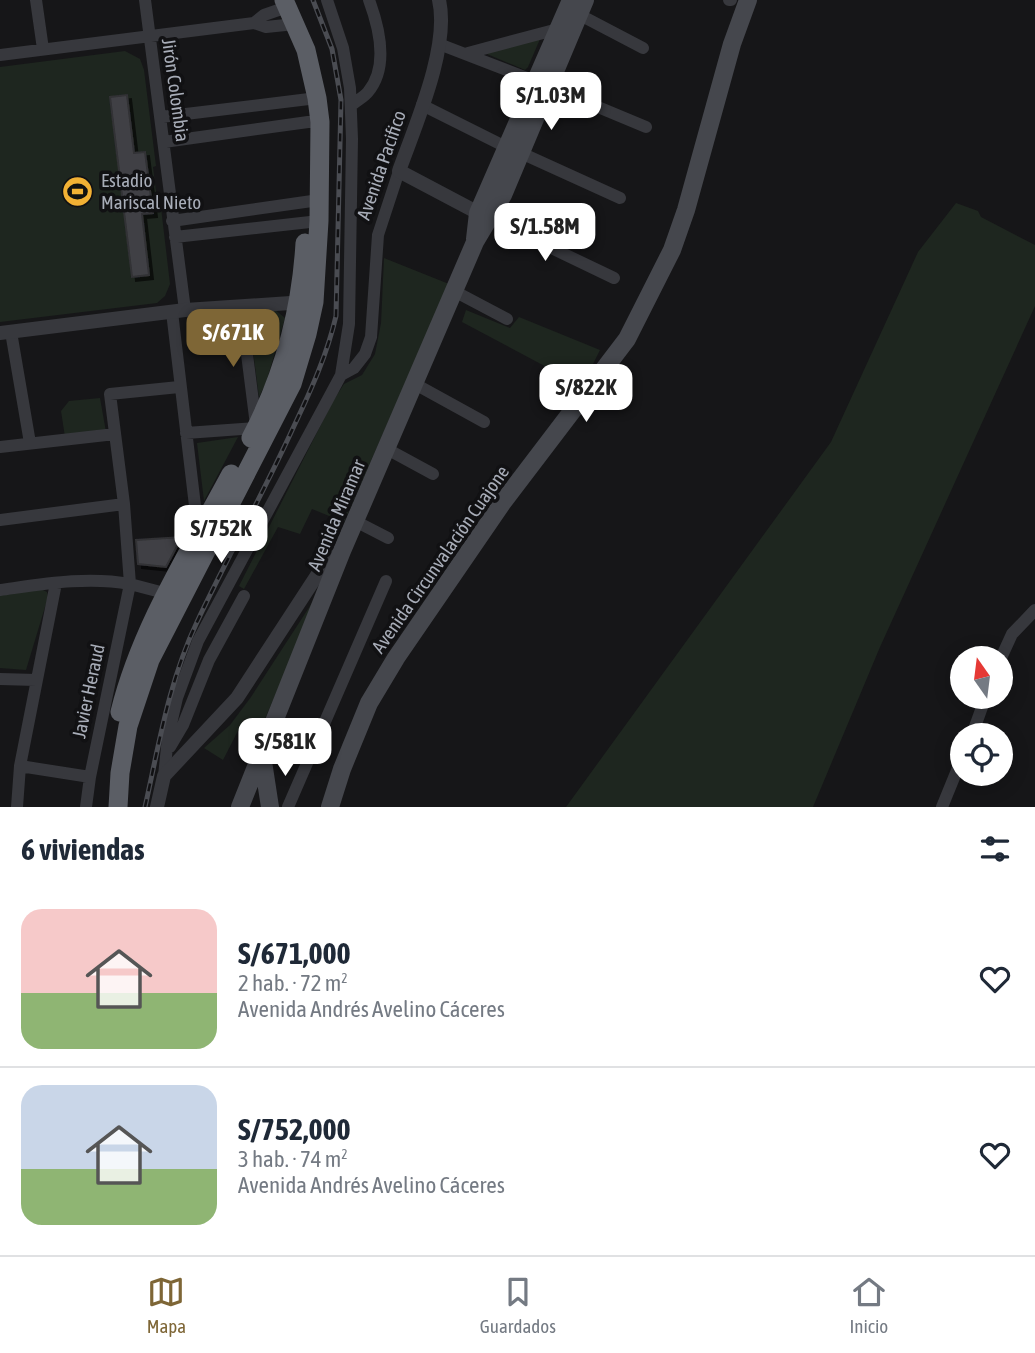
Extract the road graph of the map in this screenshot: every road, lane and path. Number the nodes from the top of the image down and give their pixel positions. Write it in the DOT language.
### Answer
graph roads {
  1 [pos="36,0"];
  2 [pos="145,0"];
  3 [pos="327,0"];
  4 [pos="369,0"];
  5 [pos="439,0"];
  6 [pos="748,0"];
  7 [pos="579,5"];
  8 [pos="283,11"];
  9 [pos="558,29"];
  10 [pos="149,35"];
  11 [pos="439,44"];
  12 [pos="643,48"];
  13 [pos="43,49"];
  14 [pos="468,53"];
  15 [pos="0,55"];
  16 [pos="542,84"];
  17 [pos="312,99"];
  18 [pos="422,105"];
  19 [pos="351,106"];
  20 [pos="161,117"];
  21 [pos="314,122"];
  22 [pos="646,127"];
  23 [pos="164,142"];
  24 [pos="514,150"];
  25 [pos="399,172"];
  26 [pos="620,198"];
  27 [pos="313,200"];
  28 [pos="484,216"];
  29 [pos="172,221"];
  30 [pos="313,221"];
  31 [pos="175,237"];
  32 [pos="614,278"];
  33 [pos="454,290"];
  34 [pos="306,302"];
  35 [pos="242,307"];
  36 [pos="178,311"];
  37 [pos="507,319"];
  38 [pos="5,332"];
  39 [pos="341,375"];
  40 [pos="415,384"];
  41 [pos="179,387"];
  42 [pos="484,422"];
  43 [pos="256,428"];
  44 [pos="186,433"];
  45 [pos="115,434"];
  46 [pos="30,443"];
  47 [pos="0,447"];
  48 [pos="387,449"];
  49 [pos="433,474"];
  50 [pos="124,504"];
  51 [pos="0,520"];
  52 [pos="355,521"];
  53 [pos="199,535"];
  54 [pos="388,538"];
  55 [pos="342,551"];
  56 [pos="386,582"];
  57 [pos="56,583"];
  58 [pos="130,584"];
  59 [pos="0,590"];
  60 [pos="174,596"];
  61 [pos="243,596"];
  62 [pos="1035,610"];
  63 [pos="1006,646"];
  64 [pos="0,679"];
  65 [pos="36,680"];
  66 [pos="167,754"];
  67 [pos="262,754"];
  68 [pos="20,766"];
  69 [pos="164,776"];
  70 [pos="90,777"];
  71 [pos="951,786"];
  72 [pos="17,807"];
  73 [pos="86,807"];
  74 [pos="107,807"];
  75 [pos="118,807"];
  76 [pos="157,807"];
  77 [pos="240,807"];
  78 [pos="270,807"];
  79 [pos="288,807"];
  80 [pos="330,807"];
  81 [pos="942,807"];
  1 -- 13 [label="street"];
  2 -- 10 [label="street, Jirón Colombia"];
  3 -- 19 [label="street"];
  4 -- 19 [label="street"];
  5 -- 11 [label="street, Avenida Pacifico"];
  6 -- 80 [label="main road, Avenida Circunvalación Cuajone"];
  7 -- 9 [label="main road, Avenida Miramar"];
  7 -- 12 [label="street"];
  7 -- 16 [label="main road, Avenida Miramar"];
  8 -- 10 [label="street"];
  8 -- 17 [label="highway"];
  9 -- 14 [label="street"];
  9 -- 16 [label="main road, Avenida Miramar"];
  10 -- 13 [label="street"];
  10 -- 20 [label="street, Jirón Colombia"];
  11 -- 14 [label="street"];
  11 -- 18 [label="street, Avenida Pacifico"];
  13 -- 15 [label="street"];
  14 -- 16 [label="street"];
  16 -- 22 [label="street"];
  16 -- 24 [label="main road, Avenida Miramar"];
  17 -- 20 [label="street"];
  17 -- 21 [label="highway"];
  18 -- 24 [label="street"];
  18 -- 25 [label="street, Avenida Pacifico"];
  19 -- 39 [label="street"];
  20 -- 23 [label="street, Jirón Colombia"];
  21 -- 23 [label="street"];
  21 -- 27 [label="highway"];
  23 -- 29 [label="street, Jirón Colombia"];
  24 -- 26 [label="street"];
  24 -- 28 [label="main road, Avenida Miramar"];
  25 -- 28 [label="street"];
  25 -- 39 [label="street, Avenida Pacifico"];
  27 -- 29 [label="street"];
  27 -- 30 [label="highway"];
  28 -- 32 [label="street"];
  28 -- 33 [label="main road, Avenida Miramar"];
  29 -- 31 [label="street, Jirón Colombia"];
  30 -- 31 [label="street"];
  30 -- 34 [label="highway"];
  31 -- 36 [label="street, Jirón Colombia"];
  33 -- 37 [label="street"];
  33 -- 40 [label="main road, Avenida Miramar"];
  34 -- 35 [label="street"];
  34 -- 43 [label="highway"];
  34 -- 60 [label="highway"];
  35 -- 36 [label="street"];
  35 -- 43 [label="street"];
  36 -- 38 [label="street"];
  36 -- 41 [label="street, Jirón Colombia"];
  38 -- 46 [label="street"];
  39 -- 66 [label="street"];
  40 -- 42 [label="street"];
  40 -- 48 [label="main road, Avenida Miramar"];
  41 -- 44 [label="street, Jirón Colombia"];
  41 -- 45 [label="street, Javier Heraud"];
  43 -- 44 [label="street"];
  43 -- 53 [label="highway"];
  44 -- 53 [label="street, Jirón Colombia"];
  45 -- 46 [label="street"];
  45 -- 50 [label="street, Javier Heraud"];
  46 -- 47 [label="street"];
  48 -- 49 [label="street"];
  48 -- 52 [label="main road, Avenida Miramar"];
  50 -- 51 [label="street"];
  50 -- 58 [label="street, Javier Heraud"];
  52 -- 54 [label="street"];
  52 -- 55 [label="main road, Avenida Miramar"];
  53 -- 60 [label="highway"];
  55 -- 67 [label="main road, Avenida Miramar"];
  55 -- 69 [label="street"];
  56 -- 79 [label="street"];
  57 -- 58 [label="street"];
  57 -- 59 [label="street"];
  57 -- 65 [label="street"];
  58 -- 60 [label="street"];
  58 -- 70 [label="street, Javier Heraud"];
  60 -- 74 [label="highway"];
  60 -- 75 [label="highway"];
  61 -- 66 [label="street"];
  62 -- 63 [label="street"];
  64 -- 65 [label="street"];
  65 -- 68 [label="street"];
  66 -- 69 [label="street"];
  67 -- 77 [label="main road, Avenida Miramar"];
  67 -- 78 [label="main road"];
  68 -- 70 [label="street"];
  68 -- 72 [label="street"];
  69 -- 76 [label="street"];
  70 -- 73 [label="street, Javier Heraud"];
  71 -- 81 [label="street"];
}
